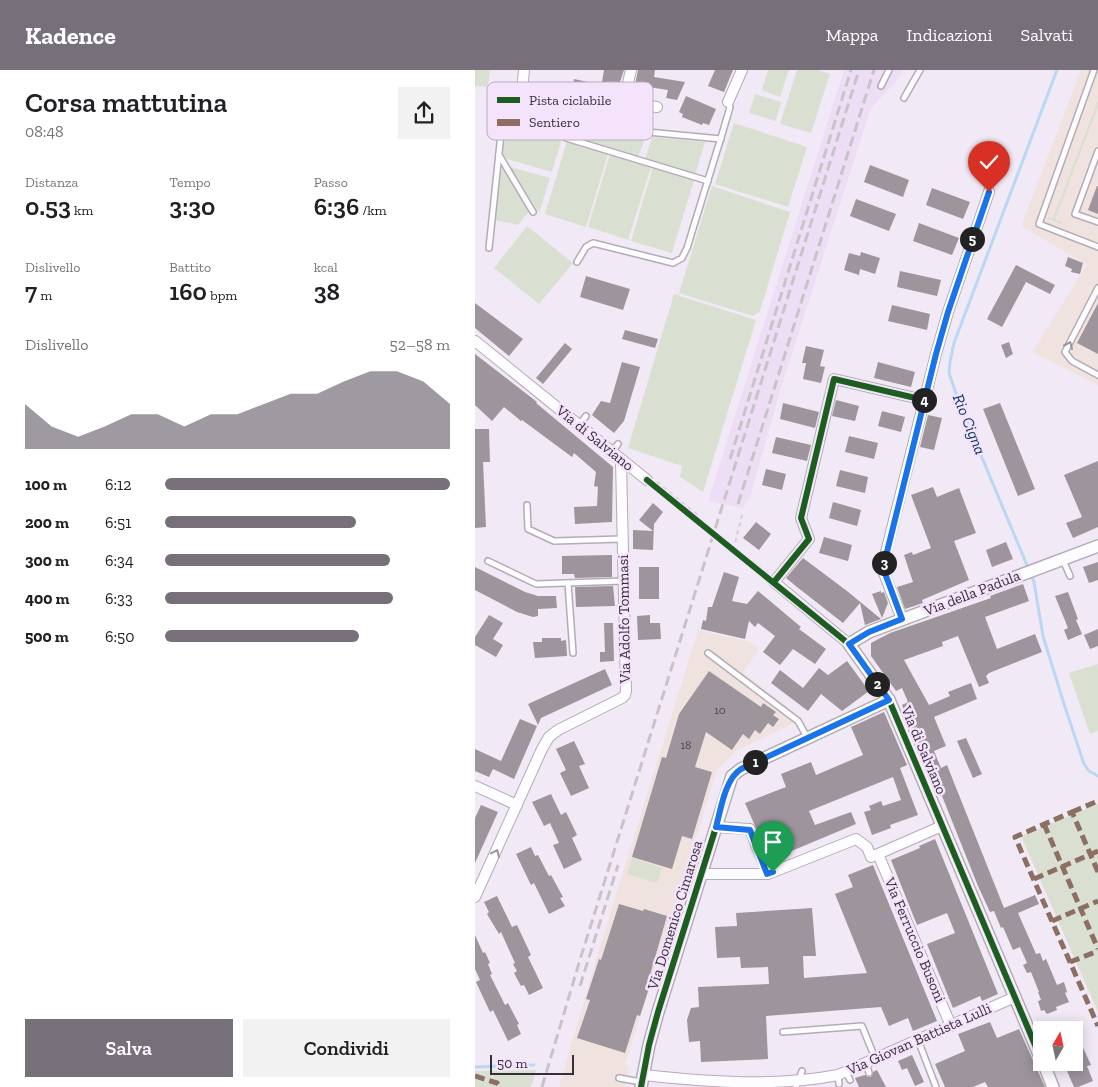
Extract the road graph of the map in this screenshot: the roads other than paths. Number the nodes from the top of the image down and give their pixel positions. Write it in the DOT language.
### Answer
graph roads {
  1 [pos="742,70"];
  2 [pos="889,70"];
  3 [pos="920,70"];
  4 [pos="1094,70"];
  5 [pos="881,86"];
  6 [pos="904,98"];
  7 [pos="729,102"];
  8 [pos="653,107"];
  9 [pos="657,107"];
  10 [pos="653,133"];
  11 [pos="721,139"];
  12 [pos="500,140"];
  13 [pos="572,140"];
  14 [pos="1098,151"];
  15 [pos="498,155"];
  16 [pos="708,182"];
  17 [pos="989,192"];
  18 [pos="533,212"];
  19 [pos="1098,222"];
  20 [pos="1098,247"];
  21 [pos="489,248"];
  22 [pos="577,262"];
  23 [pos="1098,288"];
  24 [pos="475,341"];
  25 [pos="1098,375"];
  26 [pos="924,400"];
  27 [pos="586,416"];
  28 [pos="579,425"];
  29 [pos="628,460"];
  30 [pos="649,479"];
  31 [pos="527,505"];
  32 [pos="622,539"];
  33 [pos="1098,546"];
  34 [pos="1063,560"];
  35 [pos="488,561"];
  36 [pos="1070,576"];
  37 [pos="624,581"];
  38 [pos="568,584"];
  39 [pos="902,619"];
  40 [pos="849,644"];
  41 [pos="573,652"];
  42 [pos="708,653"];
  43 [pos="889,700"];
  44 [pos="808,738"];
  45 [pos="475,786"];
  46 [pos="517,804"];
  47 [pos="942,826"];
  48 [pos="716,827"];
  49 [pos="878,854"];
  50 [pos="704,874"];
  51 [pos="767,874"];
  52 [pos="475,897"];
  53 [pos="1015,997"];
  54 [pos="951,1026"];
  55 [pos="783,1032"];
  56 [pos="1033,1039"];
  57 [pos="917,1040"];
  58 [pos="870,1065"];
  59 [pos="802,1071"];
  60 [pos="1047,1071"];
  61 [pos="619,1078"];
  62 [pos="642,1081"];
  63 [pos="821,1084"];
  64 [pos="746,1086"];
  65 [pos="796,1086"];
  66 [pos="936,1087"];
  67 [pos="1053,1087"];
  1 -- 7 [label="street"];
  2 -- 5 [label="lane"];
  3 -- 6 [label="lane"];
  4 -- 20 [label="lane"];
  7 -- 11 [label="lane"];
  8 -- 9 [label="street"];
  10 -- 11 [label="lane"];
  11 -- 16 [label="lane"];
  12 -- 15 [label="lane"];
  13 -- 16 [label="lane"];
  14 -- 19 [label="lane"];
  15 -- 18 [label="lane"];
  15 -- 21 [label="lane"];
  16 -- 22 [label="lane"];
  17 -- 26 [label="street"];
  25 -- 23 [label="lane, one-way"];
  24 -- 28 [label="street, Via di Salviano"];
  26 -- 39 [label="street"];
  26 -- 40 [label="street, Via di Salviano"];
  27 -- 28 [label="lane"];
  28 -- 29 [label="street, Via di Salviano"];
  29 -- 30 [label="street, Via di Salviano"];
  29 -- 32 [label="street, Via Adolfo Tommasi"];
  31 -- 32 [label="lane"];
  32 -- 37 [label="street, Via Adolfo Tommasi"];
  33 -- 34 [label="street, Via della Padula"];
  34 -- 36 [label="lane"];
  34 -- 39 [label="street, Via della Padula"];
  35 -- 38 [label="lane"];
  37 -- 38 [label="lane"];
  37 -- 46 [label="street, Via Adolfo Tommasi"];
  38 -- 41 [label="lane"];
  39 -- 40 [label="street, Via della Padula"];
  40 -- 43 [label="street, Via di Salviano"];
  42 -- 44 [label="lane"];
  43 -- 44 [label="street, Via Domenico Cimarosa"];
  43 -- 47 [label="street, Via di Salviano"];
  44 -- 48 [label="street, Via Domenico Cimarosa"];
  45 -- 46 [label="street"];
  52 -- 46 [label="street, Via Adolfo Tommasi, one-way"];
  47 -- 49 [label="street"];
  47 -- 53 [label="street, Via di Salviano"];
  48 -- 50 [label="street, Via Domenico Cimarosa"];
  48 -- 51 [label="street"];
  49 -- 51 [label="street"];
  49 -- 54 [label="street, Via Ferruccio Busoni"];
  50 -- 51 [label="street"];
  50 -- 62 [label="street, Via Domenico Cimarosa"];
  53 -- 54 [label="street, Via Giovan Battista Lulli"];
  53 -- 56 [label="street, Via di Salviano"];
  54 -- 57 [label="street, Via Giovan Battista Lulli"];
  55 -- 58 [label="lane"];
  57 -- 58 [label="street, Via Giovan Battista Lulli"];
  57 -- 66 [label="lane"];
  58 -- 63 [label="street, Via Giovan Battista Lulli"];
  59 -- 65 [label="lane"];
  60 -- 67 [label="street"];
  61 -- 62 [label="lane"];
  62 -- 64 [label="street, Via Giovan Battista Lulli"];
  63 -- 65 [label="street, Via Giovan Battista Lulli"];
  64 -- 65 [label="street, Via Giovan Battista Lulli"];
}
